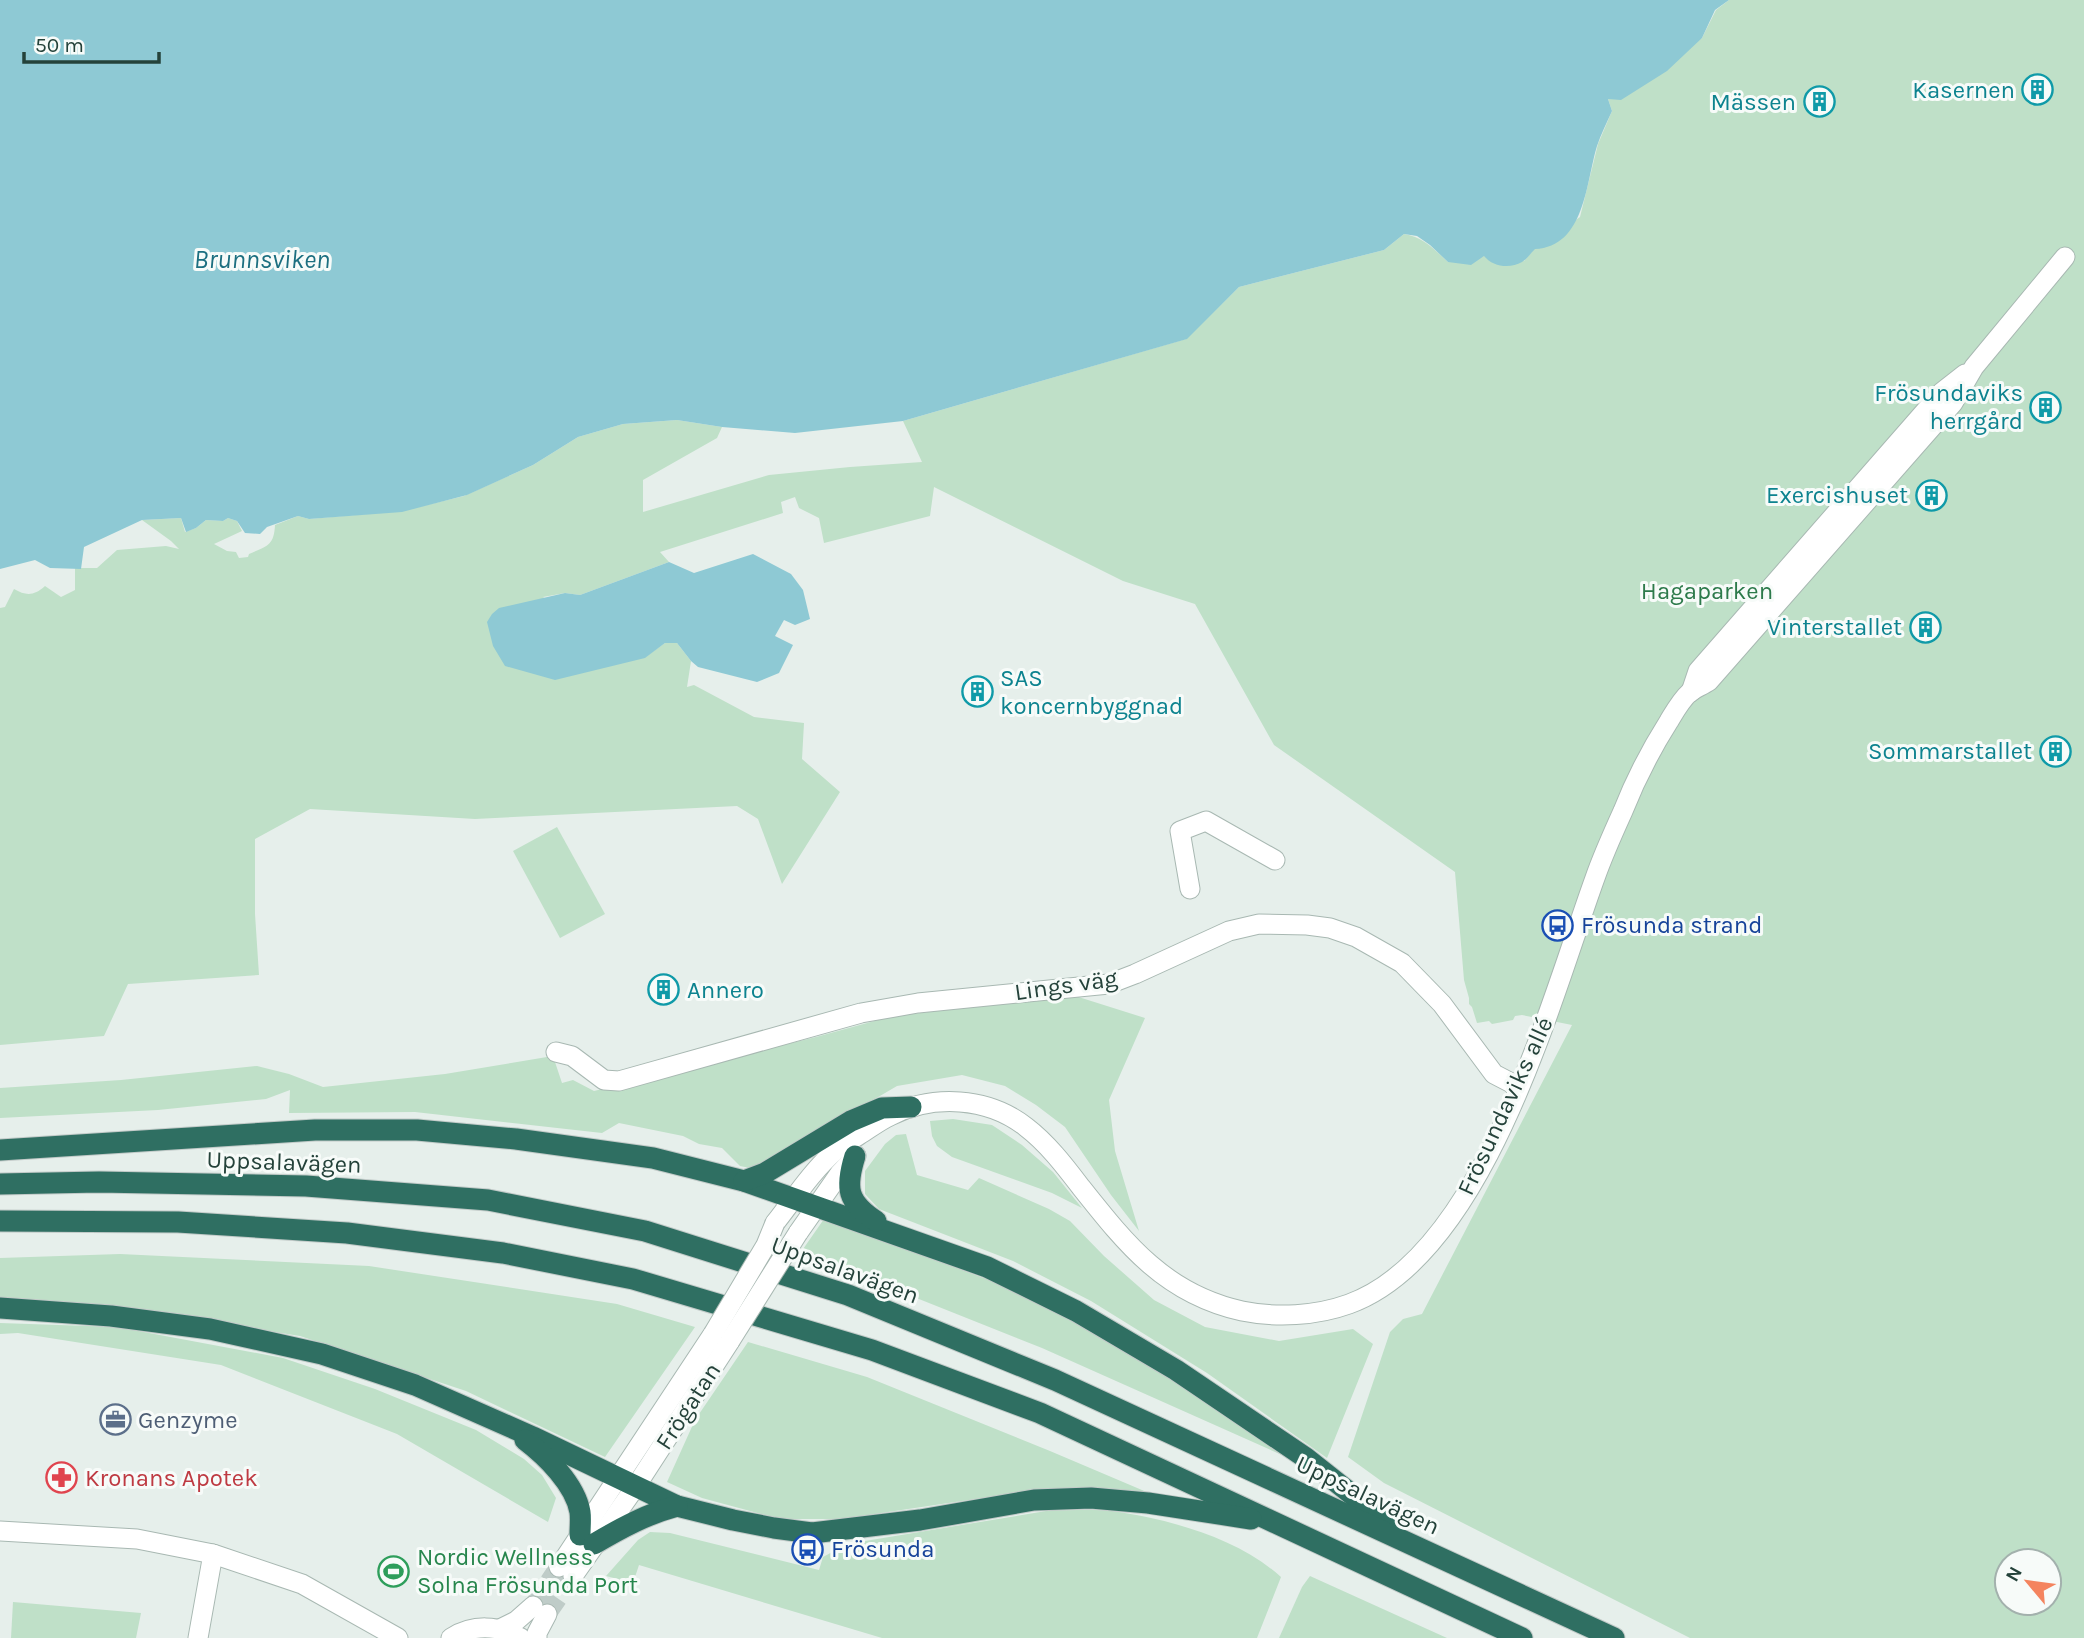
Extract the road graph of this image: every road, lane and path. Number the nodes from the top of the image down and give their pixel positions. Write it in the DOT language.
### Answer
graph roads {
  1 [pos="2064,257"];
  2 [pos="1275,860"];
  3 [pos="1190,890"];
  4 [pos="556,1052"];
  5 [pos="1519,1087"];
  6 [pos="941,1101"];
  7 [pos="911,1107"];
  8 [pos="0,1150"];
  9 [pos="855,1156"];
  10 [pos="744,1181"];
  11 [pos="0,1184"];
  12 [pos="795,1198"];
  13 [pos="817,1206"];
  14 [pos="0,1223"];
  15 [pos="775,1223"];
  16 [pos="892,1232"];
  17 [pos="798,1233"];
  18 [pos="0,1308"];
  19 [pos="721,1338"];
  20 [pos="504,1423"];
  21 [pos="628,1481"];
  22 [pos="677,1506"];
  23 [pos="1274,1523"];
  24 [pos="0,1531"];
  25 [pos="587,1539"];
  26 [pos="1419,1548"];
  27 [pos="213,1554"];
  28 [pos="566,1571"];
  29 [pos="500,1629"];
  30 [pos="198,1638"];
  31 [pos="398,1638"];
  32 [pos="451,1638"];
  33 [pos="521,1638"];
  34 [pos="537,1638"];
  35 [pos="1522,1638"];
  36 [pos="1614,1638"];
  1 -- 5 [label="street, Frösundaviks allé"];
  2 -- 3 [label="street"];
  4 -- 5 [label="street, Lings väg"];
  5 -- 6 [label="street, Frösundaviks allé"];
  6 -- 7 [label="street, Frösundaviks allé"];
  6 -- 9 [label="street, Frösundaviks allé"];
  7 -- 10 [label="highway"];
  7 -- 12 [label="street, Frösundaviks allé"];
  8 -- 10 [label="highway"];
  9 -- 13 [label="street, Frösundaviks allé"];
  9 -- 16 [label="highway"];
  10 -- 12 [label="highway"];
  11 -- 26 [label="highway, Uppsalavägen"];
  12 -- 13 [label="highway"];
  12 -- 15 [label="street, Frösundaviks allé"];
  13 -- 16 [label="highway"];
  13 -- 17 [label="street, Frösundaviks allé"];
  14 -- 23 [label="highway"];
  15 -- 19 [label="street, Frögatan, bridge"];
  16 -- 26 [label="highway"];
  17 -- 19 [label="street, Frögatan, bridge"];
  18 -- 20 [label="highway"];
  19 -- 21 [label="street, Frögatan"];
  20 -- 21 [label="highway"];
  20 -- 25 [label="highway"];
  21 -- 22 [label="highway"];
  21 -- 25 [label="street, Frögatan"];
  22 -- 23 [label="highway"];
  22 -- 25 [label="highway"];
  23 -- 35 [label="highway"];
  24 -- 27 [label="street"];
  25 -- 28 [label="street, Frögatan"];
  26 -- 36 [label="highway, Uppsalavägen"];
  27 -- 30 [label="street"];
  27 -- 31 [label="street"];
  29 -- 32 [label="street"];
  29 -- 33 [label="street"];
  29 -- 34 [label="street"];
}
